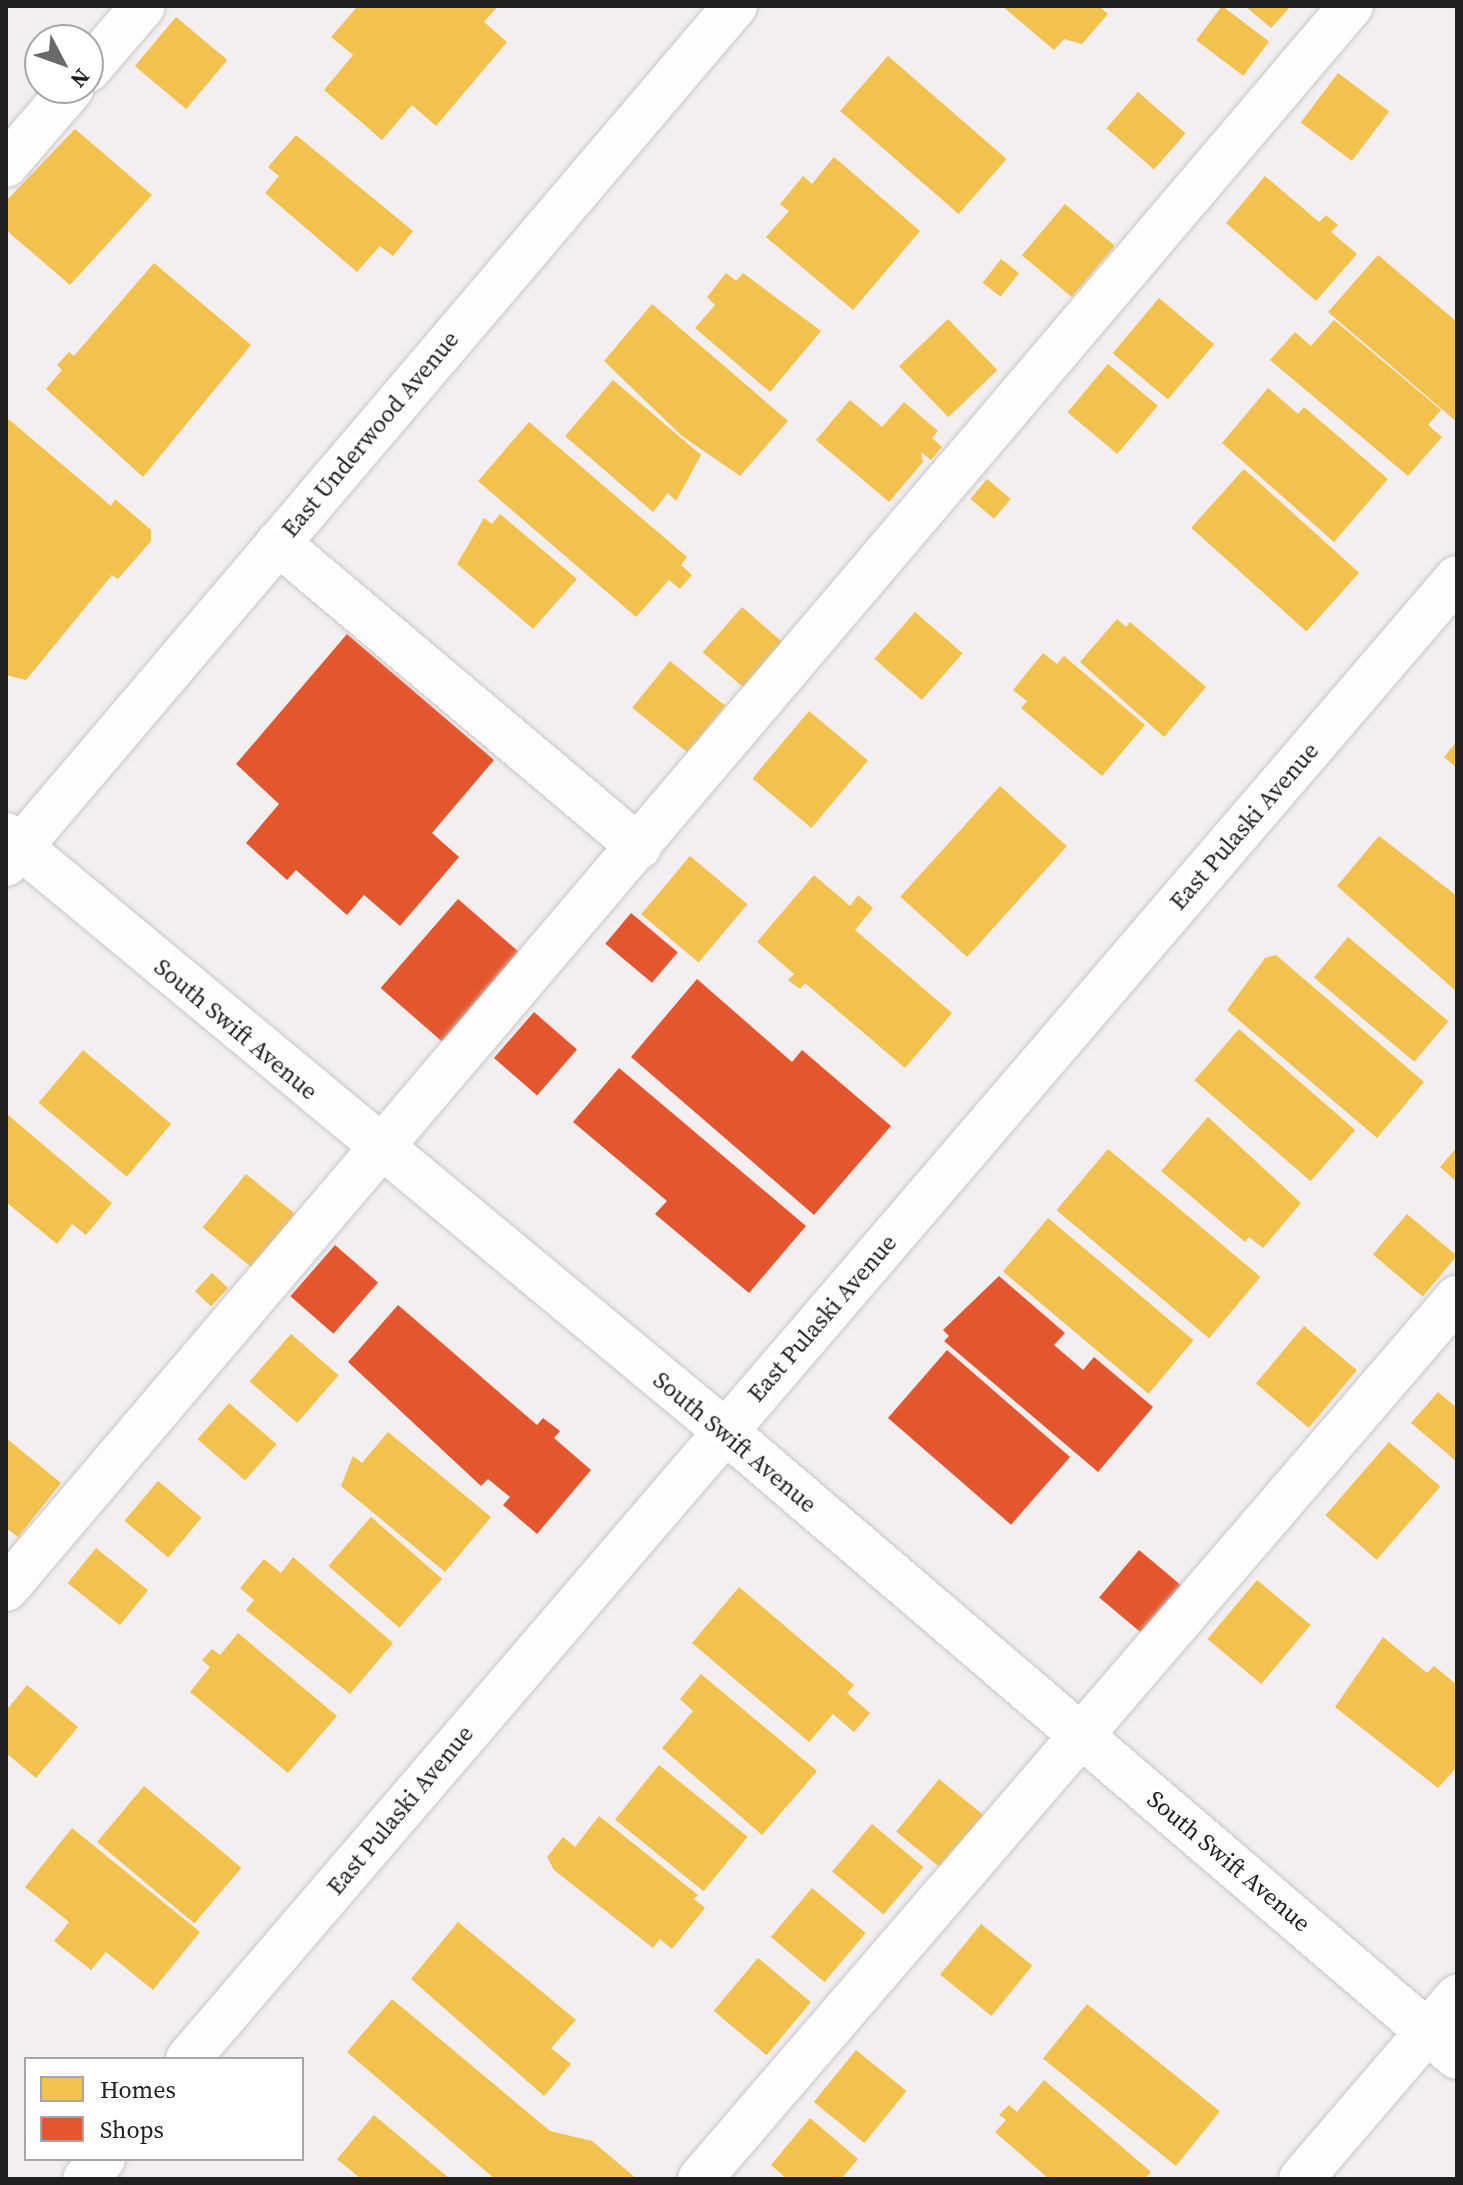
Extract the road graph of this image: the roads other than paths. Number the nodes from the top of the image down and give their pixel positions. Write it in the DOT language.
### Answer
graph roads {
  1 [pos="143,6"];
  2 [pos="735,6"];
  3 [pos="1351,6"];
  4 [pos="104,51"];
  5 [pos="58,104"];
  6 [pos="6,165"];
  7 [pos="278,543"];
  8 [pos="1457,578"];
  9 [pos="639,847"];
  10 [pos="11,849"];
  11 [pos="382,1152"];
  12 [pos="1457,1298"];
  13 [pos="725,1431"];
  14 [pos="6,1589"];
  15 [pos="1082,1736"];
  16 [pos="1457,1997"];
  17 [pos="1443,2044"];
  18 [pos="190,2057"];
  19 [pos="101,2161"];
  20 [pos="85,2179"];
  21 [pos="700,2179"];
  22 [pos="1301,2179"];
  1 -- 4 [label="street"];
  2 -- 7 [label="street, East Underwood Avenue"];
  3 -- 9 [label="street"];
  5 -- 6 [label="street"];
  7 -- 9 [label="street"];
  7 -- 10 [label="street, East Underwood Avenue"];
  8 -- 13 [label="street, East Pulaski Avenue"];
  9 -- 11 [label="street"];
  10 -- 11 [label="street, South Swift Avenue"];
  11 -- 13 [label="street, South Swift Avenue"];
  11 -- 14 [label="street"];
  12 -- 15 [label="street"];
  13 -- 15 [label="street, South Swift Avenue"];
  13 -- 18 [label="street, East Pulaski Avenue"];
  15 -- 17 [label="street, South Swift Avenue"];
  15 -- 21 [label="street"];
  16 -- 17 [label="street"];
  17 -- 22 [label="street"];
  19 -- 20 [label="street"];
}
